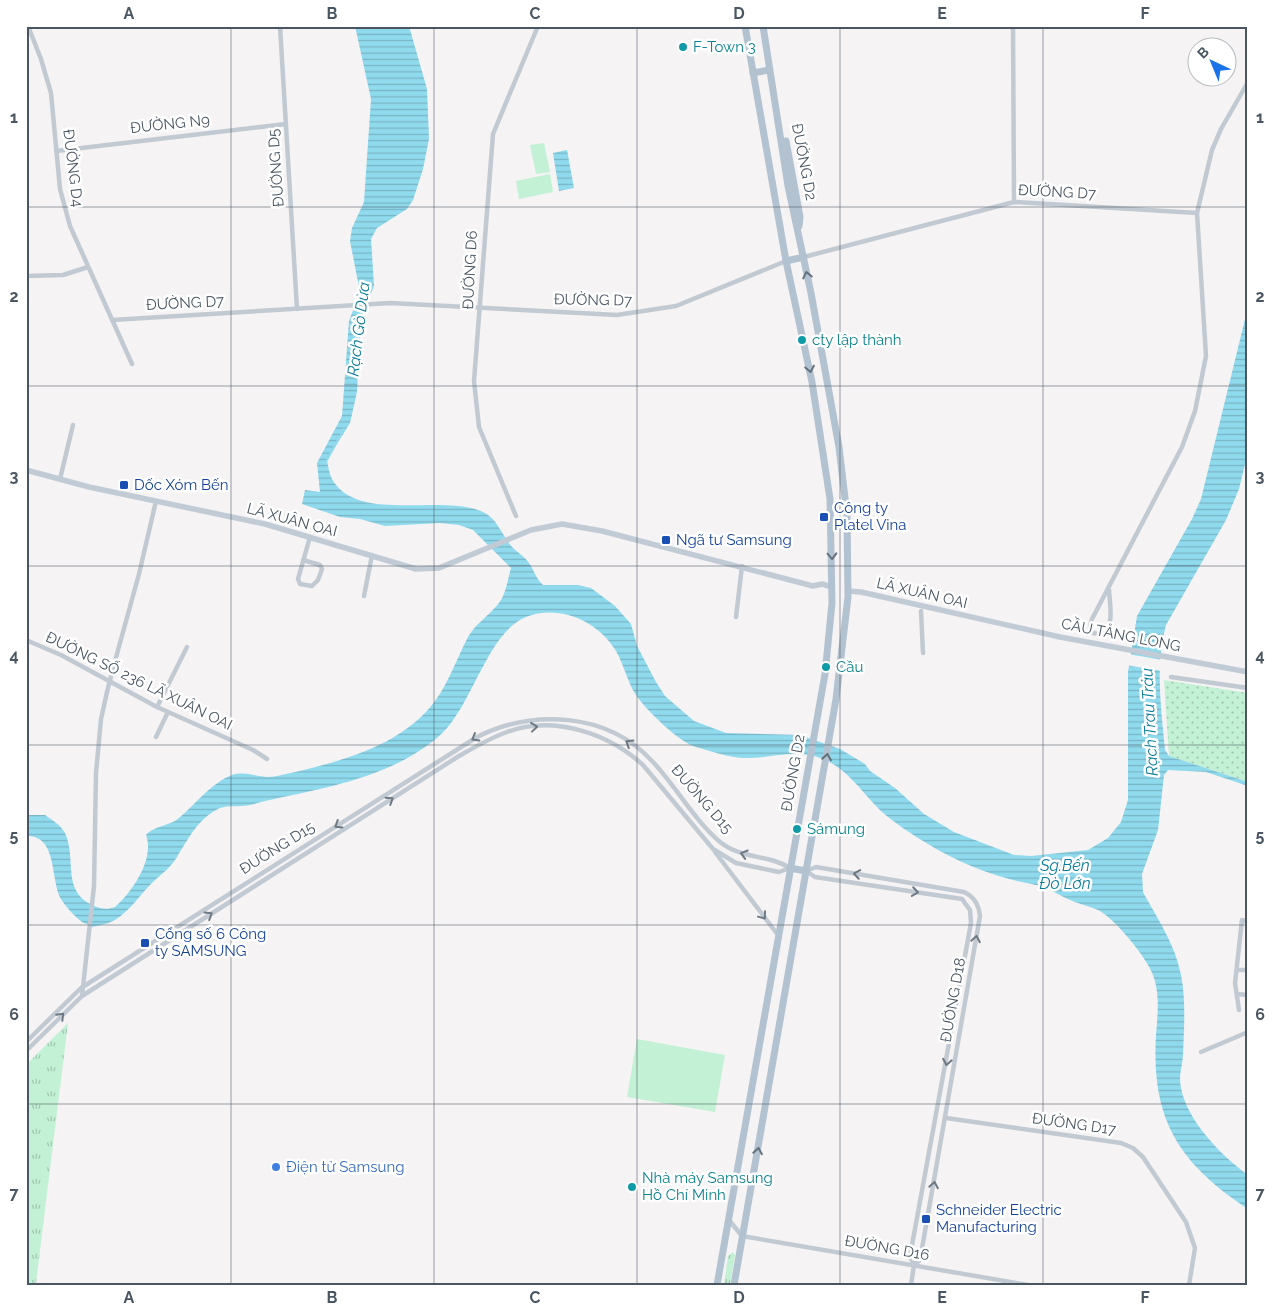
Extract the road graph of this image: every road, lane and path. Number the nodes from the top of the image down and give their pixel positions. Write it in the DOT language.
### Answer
graph roads {
  1 [pos="28,26"];
  2 [pos="280,26"];
  3 [pos="538,26"];
  4 [pos="743,26"];
  5 [pos="763,26"];
  6 [pos="767,26"];
  7 [pos="1014,26"];
  8 [pos="765,45"];
  9 [pos="769,70"];
  10 [pos="753,73"];
  11 [pos="1248,82"];
  12 [pos="286,124"];
  13 [pos="56,150"];
  14 [pos="1014,202"];
  15 [pos="1197,213"];
  16 [pos="804,257"];
  17 [pos="786,262"];
  18 [pos="88,267"];
  19 [pos="26,276"];
  20 [pos="298,309"];
  21 [pos="480,309"];
  22 [pos="112,320"];
  23 [pos="132,364"];
  24 [pos="73,425"];
  25 [pos="26,470"];
  26 [pos="60,479"];
  27 [pos="156,502"];
  28 [pos="516,516"];
  29 [pos="26,519"];
  30 [pos="26,525"];
  31 [pos="310,537"];
  32 [pos="372,555"];
  33 [pos="303,560"];
  34 [pos="742,566"];
  35 [pos="832,587"];
  36 [pos="1109,590"];
  37 [pos="848,592"];
  38 [pos="364,596"];
  39 [pos="921,611"];
  40 [pos="736,617"];
  41 [pos="990,621"];
  42 [pos="26,640"];
  43 [pos="187,647"];
  44 [pos="922,653"];
  45 [pos="1248,672"];
  46 [pos="1171,677"];
  47 [pos="1248,688"];
  48 [pos="157,707"];
  49 [pos="168,712"];
  50 [pos="156,737"];
  51 [pos="268,759"];
  52 [pos="652,761"];
  53 [pos="645,767"];
  54 [pos="706,827"];
  55 [pos="698,833"];
  56 [pos="713,849"];
  57 [pos="295,852"];
  58 [pos="299,858"];
  59 [pos="790,868"];
  60 [pos="806,871"];
  61 [pos="1248,922"];
  62 [pos="778,935"];
  63 [pos="1236,970"];
  64 [pos="1248,970"];
  65 [pos="81,988"];
  66 [pos="1237,994"];
  67 [pos="1248,995"];
  68 [pos="82,996"];
  69 [pos="1240,1010"];
  70 [pos="1248,1032"];
  71 [pos="26,1042"];
  72 [pos="26,1051"];
  73 [pos="1202,1052"];
  74 [pos="946,1118"];
  75 [pos="729,1220"];
  76 [pos="742,1236"];
  77 [pos="914,1265"];
  78 [pos="716,1285"];
  79 [pos="734,1285"];
  80 [pos="911,1285"];
  81 [pos="1028,1285"];
  82 [pos="1188,1285"];
  1 -- 13 [label="street, ĐƯỜNG D4"];
  2 -- 12 [label="street, ĐƯỜNG D5"];
  3 -- 21 [label="street, ĐƯỜNG D6"];
  4 -- 10 [label="main road, ĐƯỜNG D2"];
  5 -- 8 [label="main road, ĐƯỜNG D2"];
  6 -- 8 [label="main road, ĐƯỜNG D2"];
  7 -- 14 [label="street"];
  8 -- 9 [label="main road, ĐƯỜNG D2"];
  9 -- 10 [label="main road"];
  9 -- 16 [label="main road, ĐƯỜNG D2"];
  10 -- 17 [label="main road, ĐƯỜNG D2"];
  11 -- 15 [label="street"];
  12 -- 13 [label="street, ĐƯỜNG N9"];
  12 -- 20 [label="street, ĐƯỜNG D5"];
  13 -- 18 [label="street, ĐƯỜNG D4"];
  14 -- 15 [label="street, ĐƯỜNG D7"];
  14 -- 16 [label="street, ĐƯỜNG D7"];
  15 -- 36 [label="street"];
  16 -- 17 [label="main road"];
  37 -- 16 [label="main road, ĐƯỜNG D2, one-way"];
  17 -- 21 [label="street, ĐƯỜNG D7"];
  17 -- 35 [label="main road, ĐƯỜNG D2, one-way"];
  18 -- 19 [label="street"];
  18 -- 22 [label="street, ĐƯỜNG D4"];
  20 -- 21 [label="street, ĐƯỜNG D7"];
  20 -- 22 [label="street, ĐƯỜNG D7"];
  21 -- 28 [label="street, ĐƯỜNG D6"];
  22 -- 23 [label="street, ĐƯỜNG D4"];
  24 -- 26 [label="street"];
  25 -- 26 [label="main road, LÃ XUÂN OAI"];
  26 -- 27 [label="main road, LÃ XUÂN OAI"];
  27 -- 31 [label="main road, LÃ XUÂN OAI"];
  27 -- 65 [label="street, bridge"];
  29 -- 30 [label="street"];
  31 -- 32 [label="main road, LÃ XUÂN OAI"];
  31 -- 33 [label="street"];
  32 -- 34 [label="main road, LÃ XUÂN OAI"];
  32 -- 38 [label="street"];
  33 -- 33 [label="street"];
  34 -- 35 [label="main road, LÃ XUÂN OAI"];
  34 -- 40 [label="street"];
  35 -- 37 [label="main road"];
  35 -- 59 [label="main road, ĐƯỜNG D2"];
  36 -- 36 [label="street"];
  37 -- 41 [label="main road, LÃ XUÂN OAI"];
  60 -- 37 [label="main road, ĐƯỜNG D2, one-way"];
  39 -- 44 [label="street"];
  41 -- 45 [label="main road, CẦU TĂNG LONG"];
  42 -- 48 [label="street, ĐƯỜNG SỐ 236 LÃ XUÂN OAI"];
  43 -- 48 [label="street"];
  46 -- 47 [label="street"];
  48 -- 49 [label="street, ĐƯỜNG SỐ 236 LÃ XUÂN OAI"];
  49 -- 50 [label="street"];
  49 -- 51 [label="street, ĐƯỜNG SỐ 236 LÃ XUÂN OAI"];
  52 -- 53 [label="street"];
  52 -- 54 [label="street, ĐƯỜNG D15"];
  52 -- 57 [label="street, ĐƯỜNG D15, one-way"];
  53 -- 55 [label="street, ĐƯỜNG D15"];
  58 -- 53 [label="street, ĐƯỜNG D15, one-way"];
  54 -- 55 [label="street"];
  59 -- 54 [label="street, ĐƯỜNG D15, one-way"];
  55 -- 56 [label="street, ĐƯỜNG D15"];
  56 -- 59 [label="street, ĐƯỜNG D15"];
  56 -- 62 [label="street, one-way"];
  57 -- 58 [label="street"];
  57 -- 65 [label="street, ĐƯỜNG D15"];
  68 -- 58 [label="street, ĐƯỜNG D15, one-way"];
  59 -- 60 [label="main road"];
  59 -- 62 [label="main road, ĐƯỜNG D2"];
  74 -- 60 [label="street, ĐƯỜNG D18, one-way"];
  76 -- 60 [label="main road, ĐƯỜNG D2, one-way"];
  60 -- 77 [label="street, ĐƯỜNG D18, one-way"];
  61 -- 63 [label="street"];
  62 -- 75 [label="main road, ĐƯỜNG D2"];
  63 -- 64 [label="street"];
  63 -- 66 [label="street"];
  65 -- 68 [label="street"];
  65 -- 71 [label="street, ĐƯỜNG D15"];
  66 -- 67 [label="street"];
  66 -- 69 [label="street"];
  72 -- 68 [label="street, ĐƯỜNG D15, one-way"];
  70 -- 73 [label="street"];
  77 -- 74 [label="street, ĐƯỜNG D18, one-way"];
  74 -- 82 [label="street, ĐƯỜNG D17"];
  75 -- 76 [label="street"];
  75 -- 78 [label="main road, ĐƯỜNG D2"];
  76 -- 77 [label="street, ĐƯỜNG D16"];
  76 -- 79 [label="main road, ĐƯỜNG D2"];
  77 -- 80 [label="street, ĐƯỜNG D18"];
  77 -- 81 [label="street, ĐƯỜNG D16"];
}
